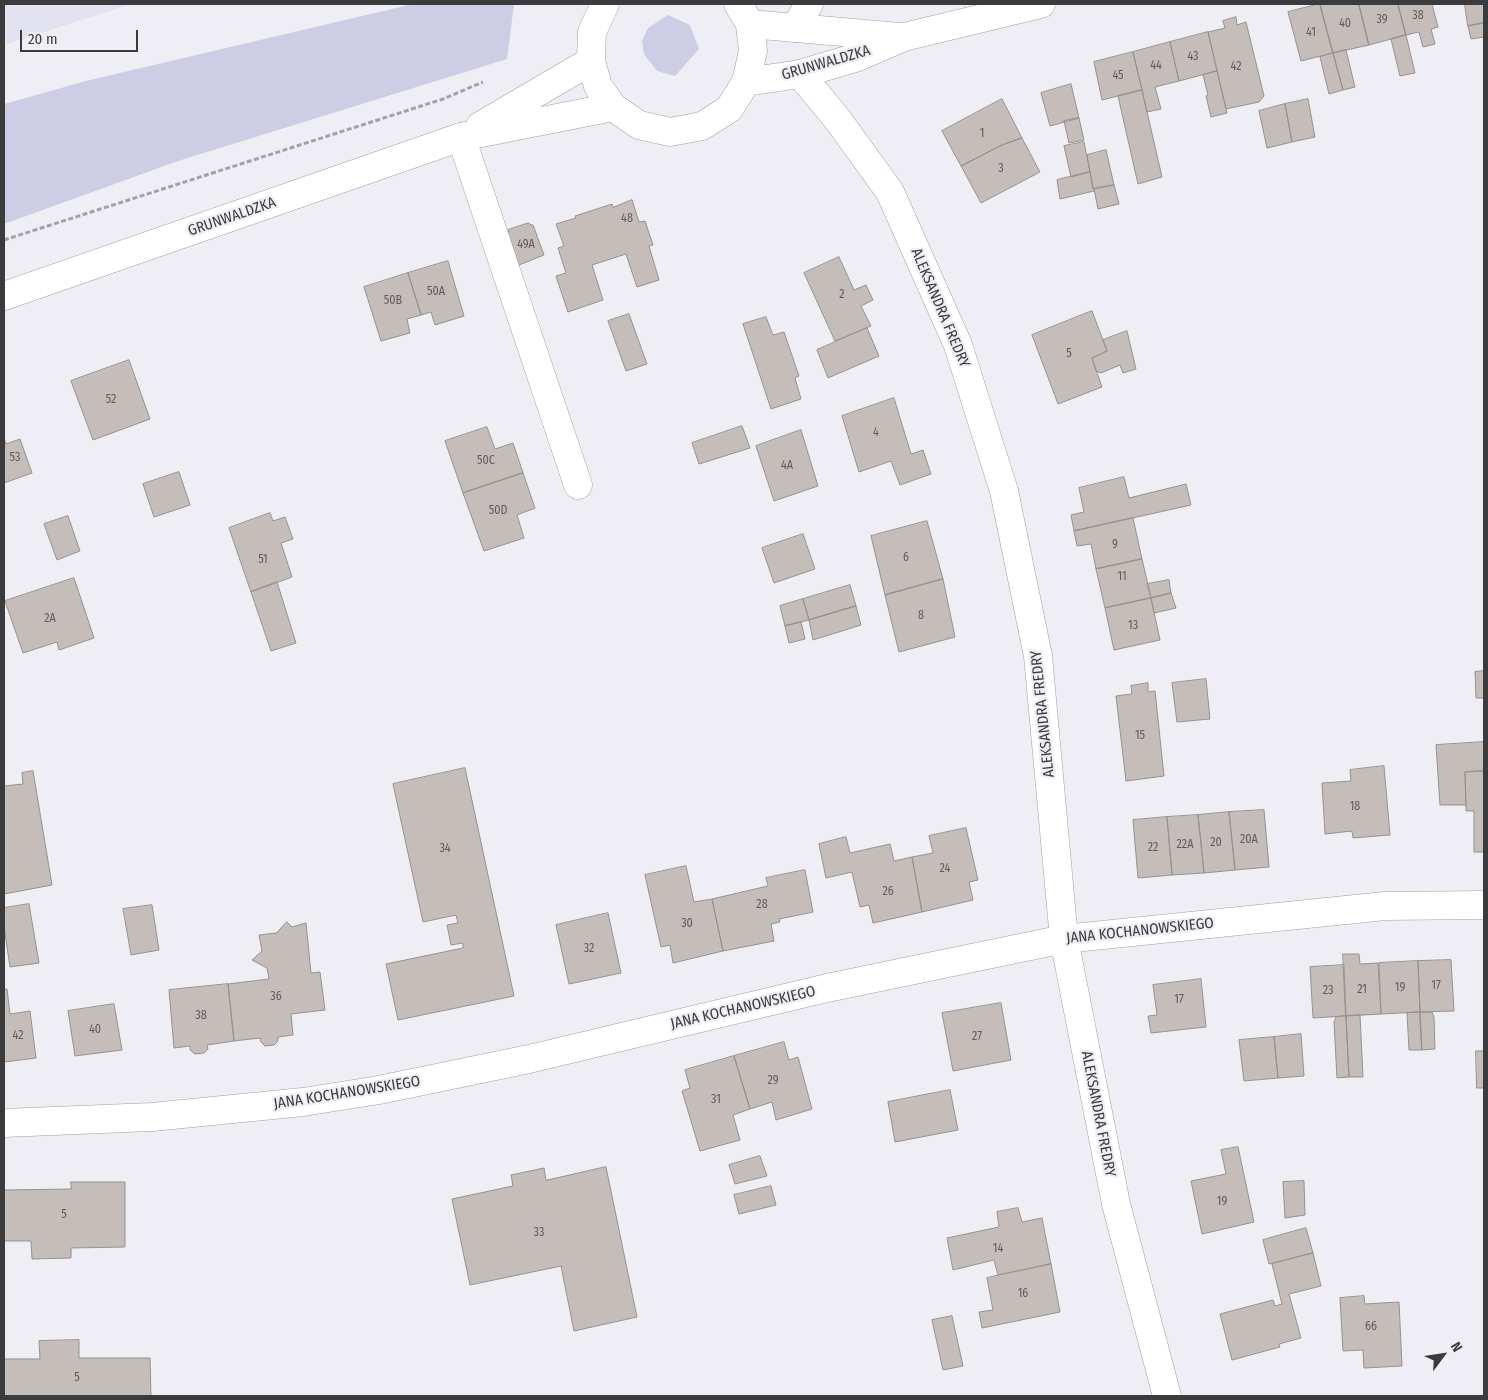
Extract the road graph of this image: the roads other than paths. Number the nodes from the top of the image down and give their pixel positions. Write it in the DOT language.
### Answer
graph roads {
  1 [pos="605,4"];
  2 [pos="809,4"];
  3 [pos="1040,4"];
  4 [pos="744,14"];
  5 [pos="795,28"];
  6 [pos="904,37"];
  7 [pos="590,61"];
  8 [pos="800,74"];
  9 [pos="746,82"];
  10 [pos="613,107"];
  11 [pos="461,137"];
  12 [pos="4,296"];
  13 [pos="578,485"];
  14 [pos="1484,905"];
  15 [pos="1064,939"];
  16 [pos="4,1123"];
  17 [pos="1167,1396"];
  1 -- 7 [label="street"];
  2 -- 5 [label="street"];
  3 -- 6 [label="street, GRUNWALDZKA"];
  4 -- 5 [label="street, GRUNWALDZKA"];
  4 -- 9 [label="street"];
  5 -- 6 [label="street, GRUNWALDZKA"];
  6 -- 8 [label="street, GRUNWALDZKA"];
  7 -- 10 [label="street"];
  7 -- 11 [label="street, GRUNWALDZKA"];
  8 -- 9 [label="street, GRUNWALDZKA"];
  8 -- 15 [label="street, ALEKSANDRA FREDRY"];
  9 -- 10 [label="street"];
  10 -- 11 [label="street, GRUNWALDZKA"];
  11 -- 12 [label="street, GRUNWALDZKA"];
  11 -- 13 [label="street"];
  14 -- 15 [label="street, JANA KOCHANOWSKIEGO"];
  15 -- 16 [label="street, JANA KOCHANOWSKIEGO"];
  15 -- 17 [label="street, ALEKSANDRA FREDRY"];
}
